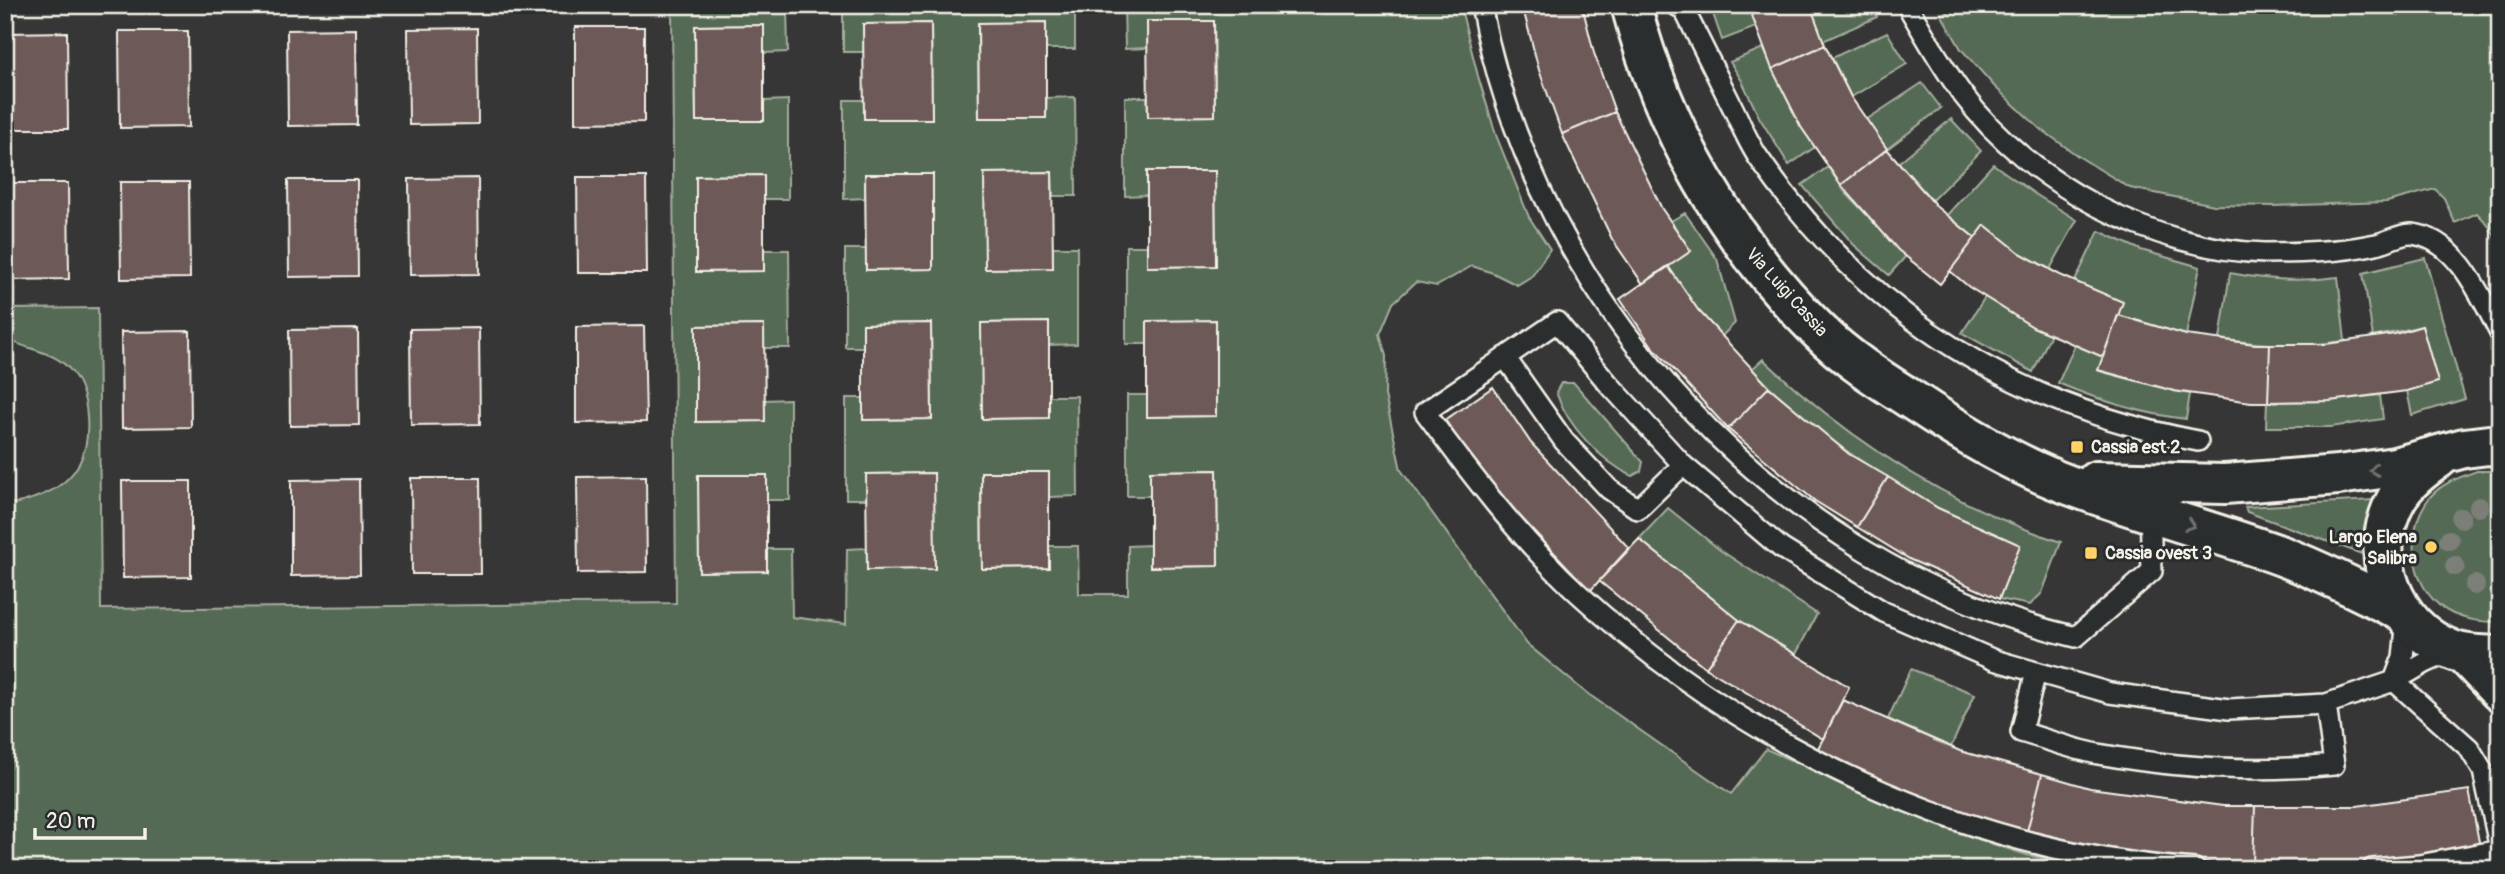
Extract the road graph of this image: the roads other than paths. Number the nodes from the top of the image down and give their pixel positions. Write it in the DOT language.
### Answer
graph roads {
  1 [pos="1481,5"];
  2 [pos="1631,5"];
  3 [pos="1676,5"];
  4 [pos="1907,5"];
  5 [pos="2472,279"];
  6 [pos="2500,297"];
  7 [pos="2500,333"];
  8 [pos="1505,357"];
  9 [pos="2198,441"];
  10 [pos="2496,443"];
  11 [pos="2441,456"];
  12 [pos="1683,465"];
  13 [pos="2056,480"];
  14 [pos="2150,512"];
  15 [pos="2405,616"];
  16 [pos="2472,653"];
  17 [pos="2036,672"];
  18 [pos="2394,681"];
  19 [pos="2500,692"];
  20 [pos="2326,704"];
  21 [pos="2500,850"];
  22 [pos="2195,869"];
  23 [pos="2372,869"];
  1 -- 14 [label="lane"];
  2 -- 13 [label="street, Via Luigi Cassia"];
  3 -- 9 [label="lane"];
  4 -- 5 [label="lane"];
  5 -- 6 [label="lane"];
  5 -- 7 [label="lane"];
  8 -- 12 [label="lane"];
  8 -- 12 [label="lane"];
  8 -- 22 [label="lane"];
  10 -- 11 [label="street"];
  11 -- 13 [label="street, one-way"];
  11 -- 15 [label="street"];
  12 -- 17 [label="lane"];
  13 -- 14 [label="street, Via Luigi Cassia"];
  14 -- 15 [label="street, Via Luigi Cassia, one-way"];
  15 -- 16 [label="street, Via Luigi Cassia"];
  15 -- 18 [label="lane"];
  16 -- 18 [label="lane"];
  16 -- 19 [label="street"];
  17 -- 20 [label="lane"];
  17 -- 20 [label="lane"];
  18 -- 20 [label="lane"];
  18 -- 21 [label="lane"];
  21 -- 23 [label="lane"];
}
